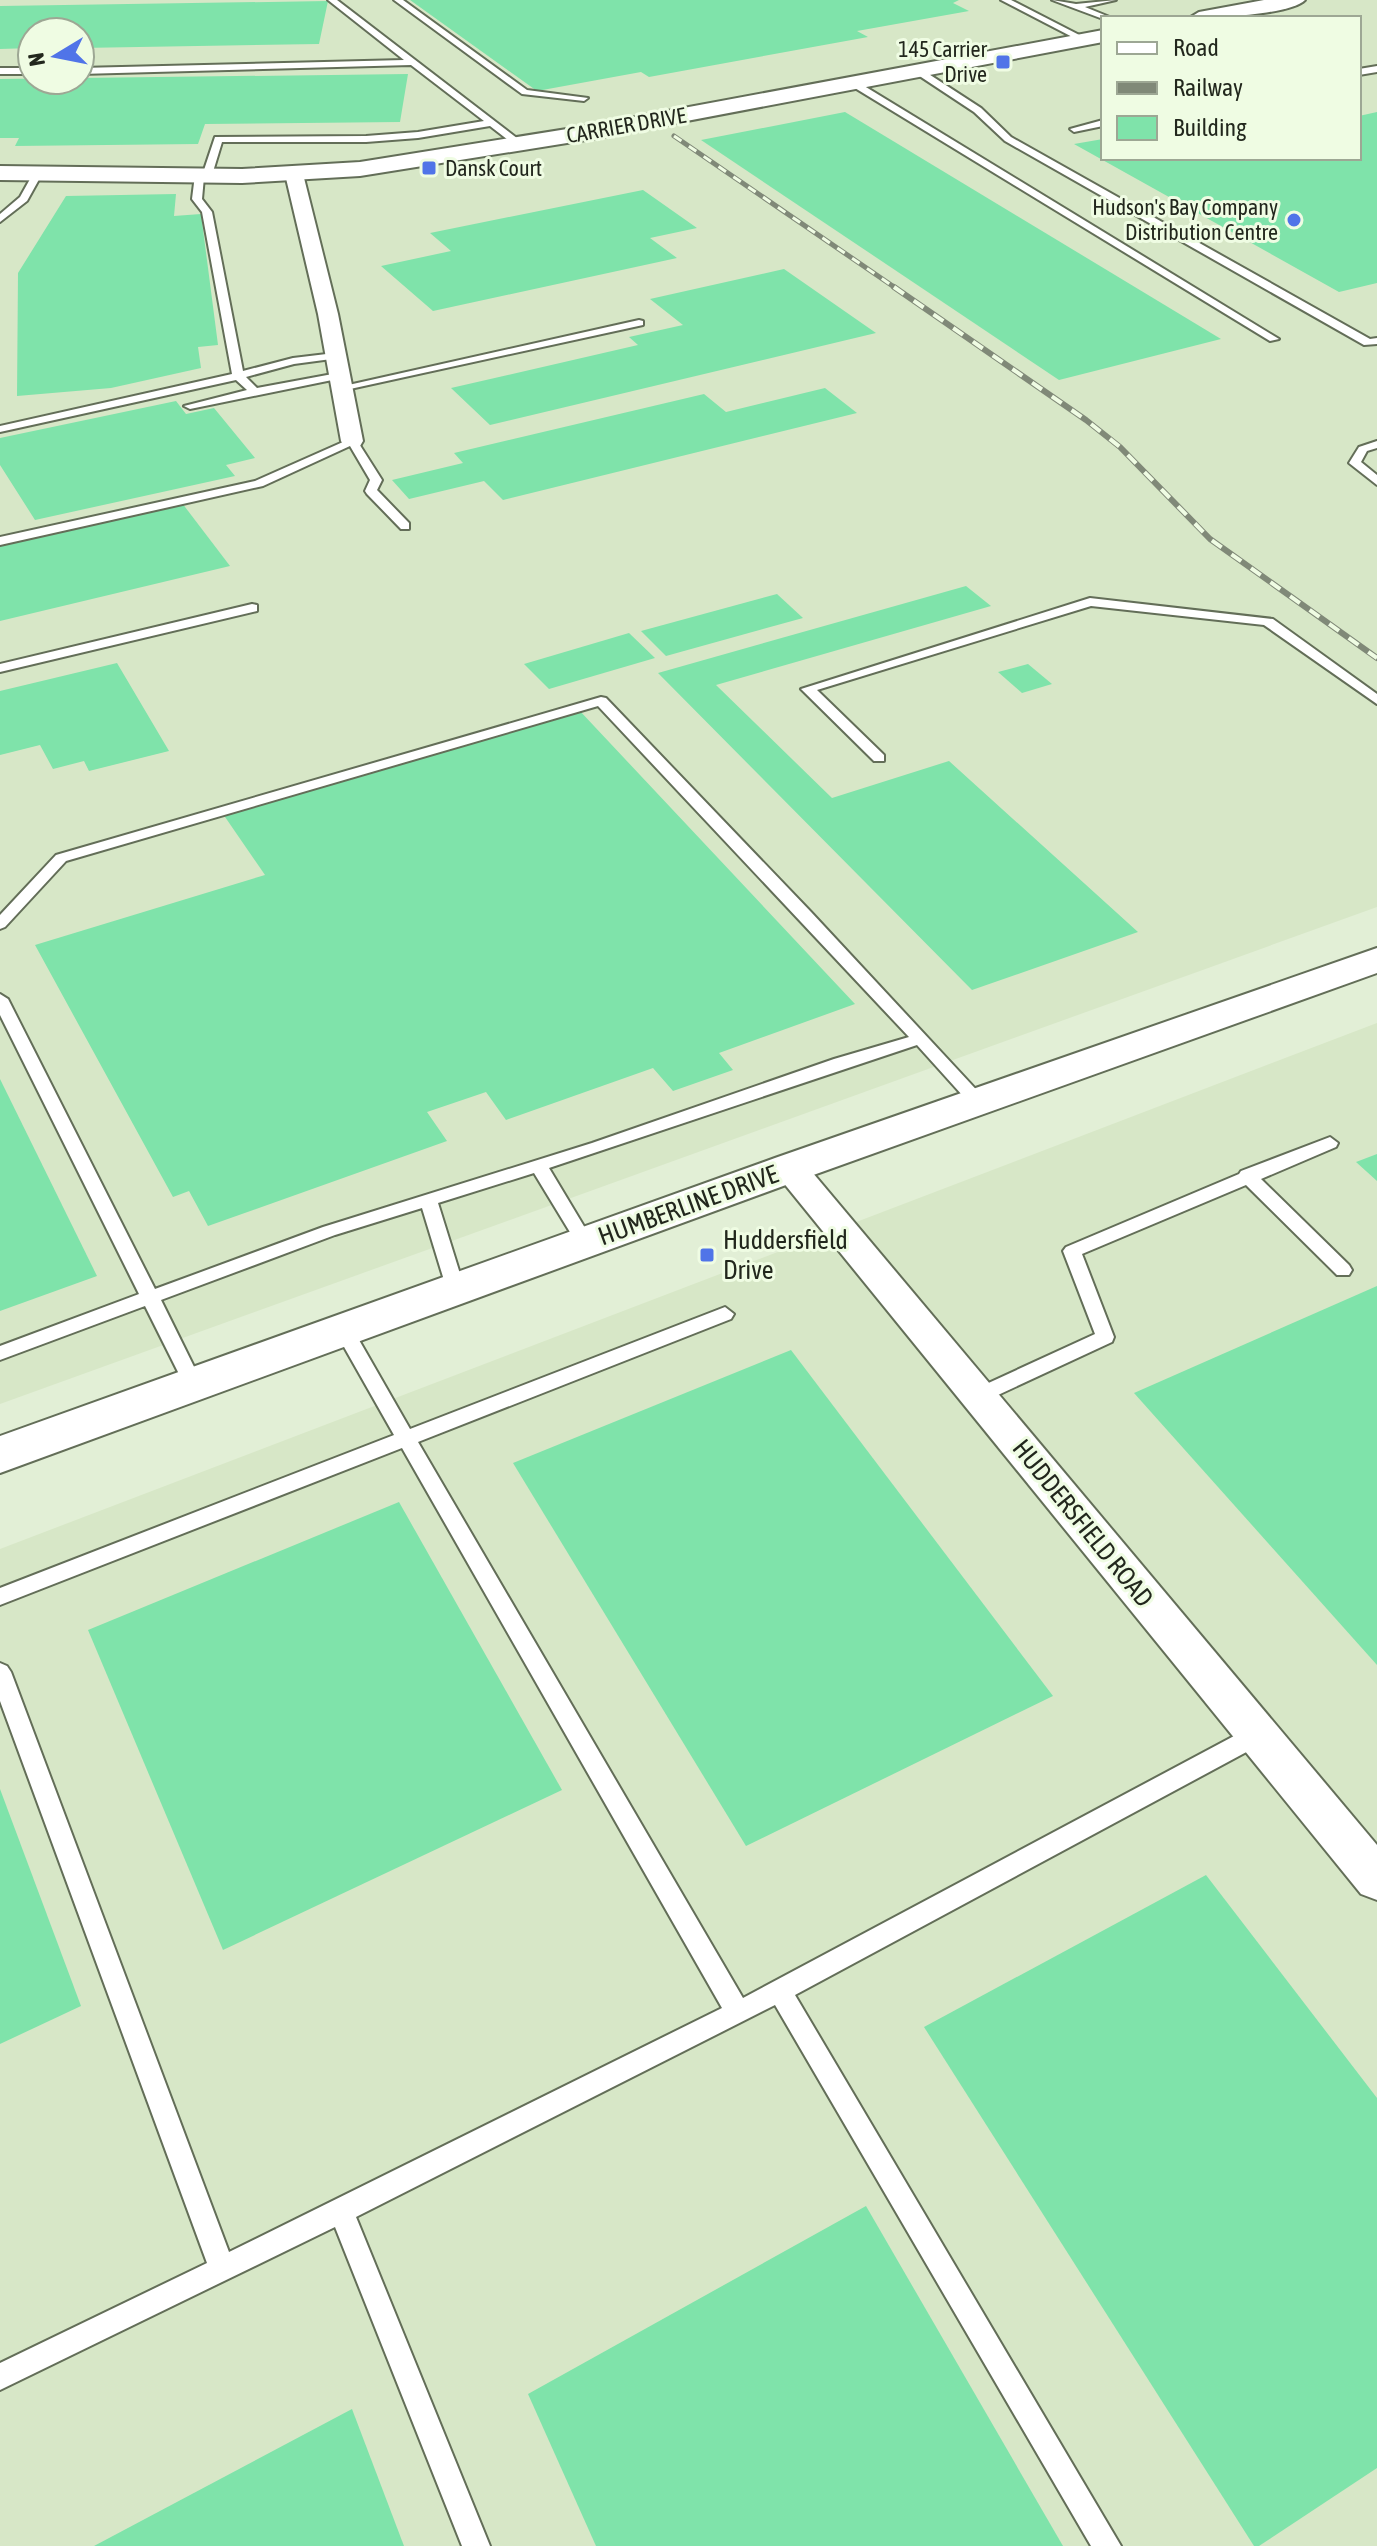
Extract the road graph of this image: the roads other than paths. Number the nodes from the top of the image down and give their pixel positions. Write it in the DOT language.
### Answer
graph roads {
  1 [pos="332,0"];
  2 [pos="398,0"];
  3 [pos="1005,0"];
  4 [pos="1056,0"];
  5 [pos="1112,0"];
  6 [pos="1295,0"];
  7 [pos="1076,7"];
  8 [pos="1102,16"];
  9 [pos="1210,16"];
  10 [pos="1094,38"];
  11 [pos="411,62"];
  12 [pos="96,71"];
  13 [pos="918,71"];
  14 [pos="853,83"];
  15 [pos="584,98"];
  16 [pos="491,123"];
  17 [pos="1101,123"];
  18 [pos="1074,129"];
  19 [pos="519,144"];
  20 [pos="0,173"];
  21 [pos="37,174"];
  22 [pos="294,174"];
  23 [pos="203,175"];
  24 [pos="0,219"];
  25 [pos="639,323"];
  26 [pos="1274,339"];
  27 [pos="1377,341"];
  28 [pos="338,373"];
  29 [pos="238,376"];
  30 [pos="255,392"];
  31 [pos="190,406"];
  32 [pos="0,429"];
  33 [pos="352,441"];
  34 [pos="1377,444"];
  35 [pos="1377,481"];
  36 [pos="405,526"];
  37 [pos="0,541"];
  38 [pos="252,608"];
  39 [pos="0,668"];
  40 [pos="1377,700"];
  41 [pos="879,758"];
  42 [pos="0,924"];
  43 [pos="1377,960"];
  44 [pos="0,999"];
  45 [pos="920,1039"];
  46 [pos="978,1102"];
  47 [pos="1330,1143"];
  48 [pos="538,1165"];
  49 [pos="790,1168"];
  50 [pos="1247,1175"];
  51 [pos="428,1200"];
  52 [pos="585,1243"];
  53 [pos="1343,1270"];
  54 [pos="456,1290"];
  55 [pos="151,1297"];
  56 [pos="725,1314"];
  57 [pos="344,1331"];
  58 [pos="0,1353"];
  59 [pos="194,1385"];
  60 [pos="978,1396"];
  61 [pos="406,1439"];
  62 [pos="0,1455"];
  63 [pos="0,1597"];
  64 [pos="0,1672"];
  65 [pos="1257,1735"];
  66 [pos="1377,1879"];
  67 [pos="780,1991"];
  68 [pos="738,2012"];
  69 [pos="341,2211"];
  70 [pos="222,2269"];
  71 [pos="0,2377"];
  72 [pos="476,2546"];
  73 [pos="1107,2546"];
  1 -- 11 [label="lane"];
  2 -- 15 [label="lane"];
  3 -- 10 [label="lane"];
  4 -- 7 [label="lane"];
  5 -- 7 [label="lane"];
  6 -- 9 [label="street"];
  7 -- 8 [label="lane"];
  10 -- 13 [label="street, CARRIER DRIVE"];
  11 -- 12 [label="lane"];
  11 -- 16 [label="lane"];
  13 -- 14 [label="street, CARRIER DRIVE"];
  13 -- 27 [label="lane"];
  14 -- 19 [label="street, CARRIER DRIVE"];
  14 -- 26 [label="lane"];
  16 -- 19 [label="lane"];
  16 -- 23 [label="lane"];
  17 -- 18 [label="lane"];
  19 -- 22 [label="street, CARRIER DRIVE"];
  20 -- 21 [label="street, CARRIER DRIVE"];
  21 -- 23 [label="street, CARRIER DRIVE"];
  21 -- 24 [label="lane"];
  22 -- 23 [label="street, CARRIER DRIVE"];
  22 -- 28 [label="street"];
  23 -- 29 [label="lane"];
  25 -- 28 [label="lane"];
  28 -- 29 [label="lane"];
  28 -- 30 [label="lane"];
  28 -- 33 [label="street"];
  29 -- 30 [label="lane"];
  29 -- 32 [label="lane"];
  30 -- 31 [label="lane"];
  33 -- 36 [label="lane"];
  33 -- 37 [label="lane"];
  34 -- 35 [label="lane"];
  38 -- 39 [label="lane"];
  40 -- 41 [label="lane"];
  42 -- 45 [label="lane"];
  43 -- 46 [label="street, HUMBERLINE DRIVE"];
  44 -- 55 [label="lane"];
  45 -- 46 [label="lane"];
  45 -- 48 [label="lane"];
  46 -- 49 [label="street, HUMBERLINE DRIVE"];
  47 -- 50 [label="lane"];
  48 -- 51 [label="lane"];
  48 -- 52 [label="lane"];
  49 -- 52 [label="street, HUMBERLINE DRIVE"];
  49 -- 60 [label="street, HUDDERSFIELD ROAD"];
  50 -- 53 [label="lane"];
  50 -- 60 [label="lane"];
  51 -- 54 [label="lane"];
  51 -- 55 [label="lane"];
  52 -- 54 [label="street, HUMBERLINE DRIVE"];
  54 -- 57 [label="street, HUMBERLINE DRIVE"];
  55 -- 58 [label="lane"];
  55 -- 59 [label="lane"];
  56 -- 61 [label="lane"];
  57 -- 59 [label="street, HUMBERLINE DRIVE"];
  57 -- 61 [label="lane"];
  59 -- 62 [label="street, HUMBERLINE DRIVE"];
  60 -- 65 [label="street, HUDDERSFIELD ROAD"];
  61 -- 63 [label="lane"];
  61 -- 68 [label="lane"];
  64 -- 70 [label="lane"];
  65 -- 66 [label="street, HUDDERSFIELD ROAD"];
  65 -- 67 [label="lane"];
  67 -- 68 [label="lane"];
  67 -- 73 [label="lane"];
  68 -- 69 [label="lane"];
  69 -- 70 [label="lane"];
  69 -- 72 [label="lane"];
  70 -- 71 [label="lane"];
}
